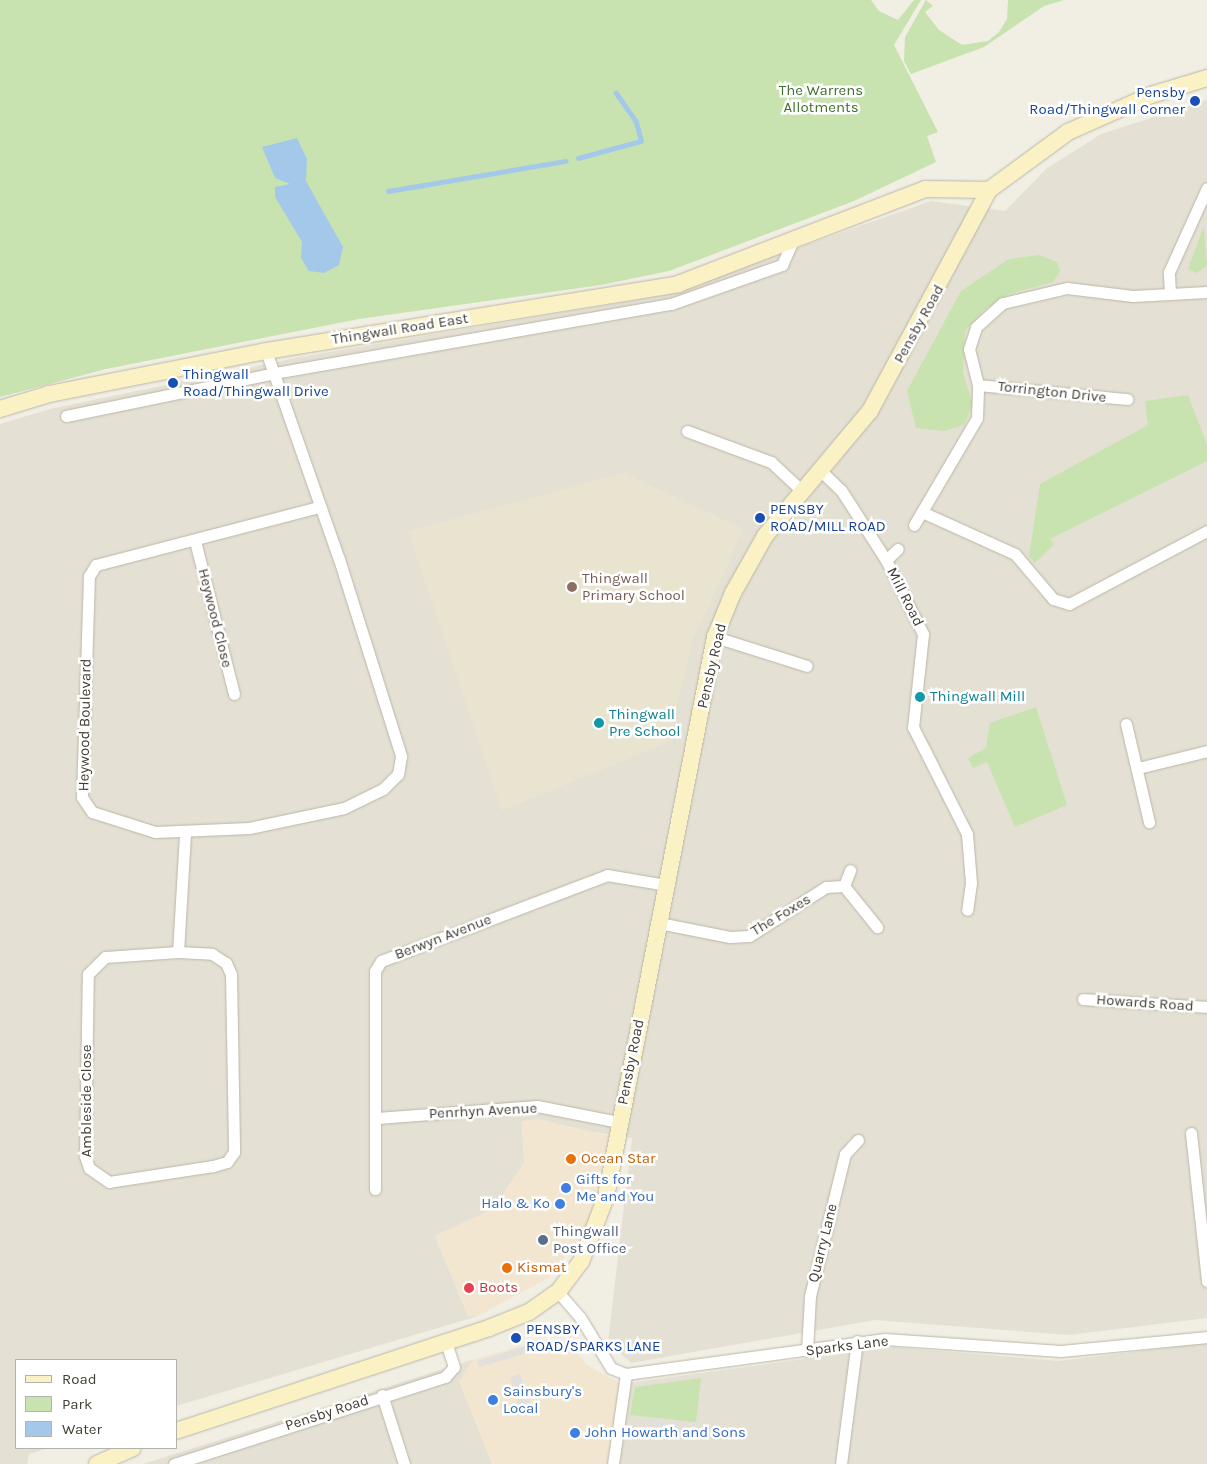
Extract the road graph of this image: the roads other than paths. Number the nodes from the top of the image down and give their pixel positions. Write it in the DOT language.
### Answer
graph roads {
  1 [pos="1207,78"];
  2 [pos="1207,188"];
  3 [pos="989,190"];
  4 [pos="795,236"];
  5 [pos="1207,292"];
  6 [pos="1170,294"];
  7 [pos="266,351"];
  8 [pos="275,373"];
  9 [pos="978,385"];
  10 [pos="1126,399"];
  11 [pos="0,409"];
  12 [pos="66,416"];
  13 [pos="687,431"];
  14 [pos="821,471"];
  15 [pos="801,490"];
  16 [pos="318,507"];
  17 [pos="922,512"];
  18 [pos="914,525"];
  19 [pos="1207,531"];
  20 [pos="195,541"];
  21 [pos="898,549"];
  22 [pos="886,560"];
  23 [pos="715,638"];
  24 [pos="807,666"];
  25 [pos="234,694"];
  26 [pos="1126,724"];
  27 [pos="1207,751"];
  28 [pos="1138,768"];
  29 [pos="1149,822"];
  30 [pos="185,834"];
  31 [pos="850,870"];
  32 [pos="667,886"];
  33 [pos="844,886"];
  34 [pos="967,910"];
  35 [pos="659,923"];
  36 [pos="877,927"];
  37 [pos="178,952"];
  38 [pos="1083,999"];
  39 [pos="1207,1006"];
  40 [pos="377,1118"];
  41 [pos="619,1122"];
  42 [pos="1191,1133"];
  43 [pos="858,1140"];
  44 [pos="375,1189"];
  45 [pos="1207,1281"];
  46 [pos="558,1292"];
  47 [pos="1207,1337"];
  48 [pos="856,1341"];
  49 [pos="446,1343"];
  50 [pos="807,1351"];
  51 [pos="626,1374"];
  52 [pos="382,1395"];
  53 [pos="178,1430"];
  54 [pos="132,1449"];
  55 [pos="97,1464"];
  56 [pos="174,1464"];
  57 [pos="404,1464"];
  58 [pos="613,1464"];
  59 [pos="841,1464"];
  1 -- 3 [label="main road, Pensby Road"];
  2 -- 6 [label="street"];
  3 -- 4 [label="main road, Thingwall Road East"];
  3 -- 14 [label="main road, Pensby Road"];
  4 -- 7 [label="main road, Thingwall Road East"];
  4 -- 8 [label="street, Thingwall Road East"];
  5 -- 6 [label="street, Torrington Drive"];
  6 -- 9 [label="street, Torrington Drive"];
  7 -- 8 [label="street, Heywood Boulevard"];
  7 -- 11 [label="main road, Thingwall Road East"];
  8 -- 12 [label="street, Thingwall Road East"];
  8 -- 16 [label="street, Heywood Boulevard"];
  9 -- 10 [label="street, Torrington Drive"];
  9 -- 17 [label="street, Torrington Drive"];
  13 -- 15 [label="street"];
  14 -- 15 [label="main road, Pensby Road"];
  14 -- 22 [label="street, Mill Road"];
  15 -- 23 [label="main road, Pensby Road"];
  16 -- 20 [label="street, Heywood Boulevard"];
  16 -- 30 [label="street, Heywood Boulevard"];
  17 -- 18 [label="street, Torrington Drive"];
  17 -- 19 [label="street"];
  20 -- 25 [label="street, Heywood Close"];
  20 -- 30 [label="street, Heywood Boulevard"];
  21 -- 22 [label="street"];
  22 -- 34 [label="street, Mill Road"];
  23 -- 24 [label="street"];
  23 -- 32 [label="main road, Pensby Road"];
  26 -- 28 [label="street"];
  27 -- 28 [label="street"];
  28 -- 29 [label="street"];
  30 -- 37 [label="street"];
  31 -- 33 [label="street"];
  32 -- 35 [label="main road, Pensby Road"];
  32 -- 40 [label="street, Berwyn Avenue"];
  33 -- 35 [label="street, The Foxes"];
  33 -- 36 [label="street"];
  35 -- 41 [label="main road, Pensby Road"];
  37 -- 37 [label="street, Ambleside Close"];
  38 -- 39 [label="street, Howards Road"];
  40 -- 41 [label="street, Penrhyn Avenue"];
  40 -- 44 [label="street, Berwyn Avenue"];
  41 -- 46 [label="main road, Pensby Road"];
  42 -- 45 [label="street"];
  43 -- 50 [label="street, Quarry Lane"];
  46 -- 49 [label="main road, Pensby Road"];
  46 -- 51 [label="street"];
  47 -- 48 [label="street, Sparks Lane"];
  48 -- 50 [label="street, Sparks Lane"];
  48 -- 59 [label="street"];
  49 -- 52 [label="street, Pensby Road"];
  49 -- 53 [label="main road, Pensby Road"];
  50 -- 51 [label="street, Sparks Lane"];
  51 -- 58 [label="street"];
  52 -- 56 [label="street, Pensby Road"];
  52 -- 57 [label="street"];
  54 -- 55 [label="main road"];
}
